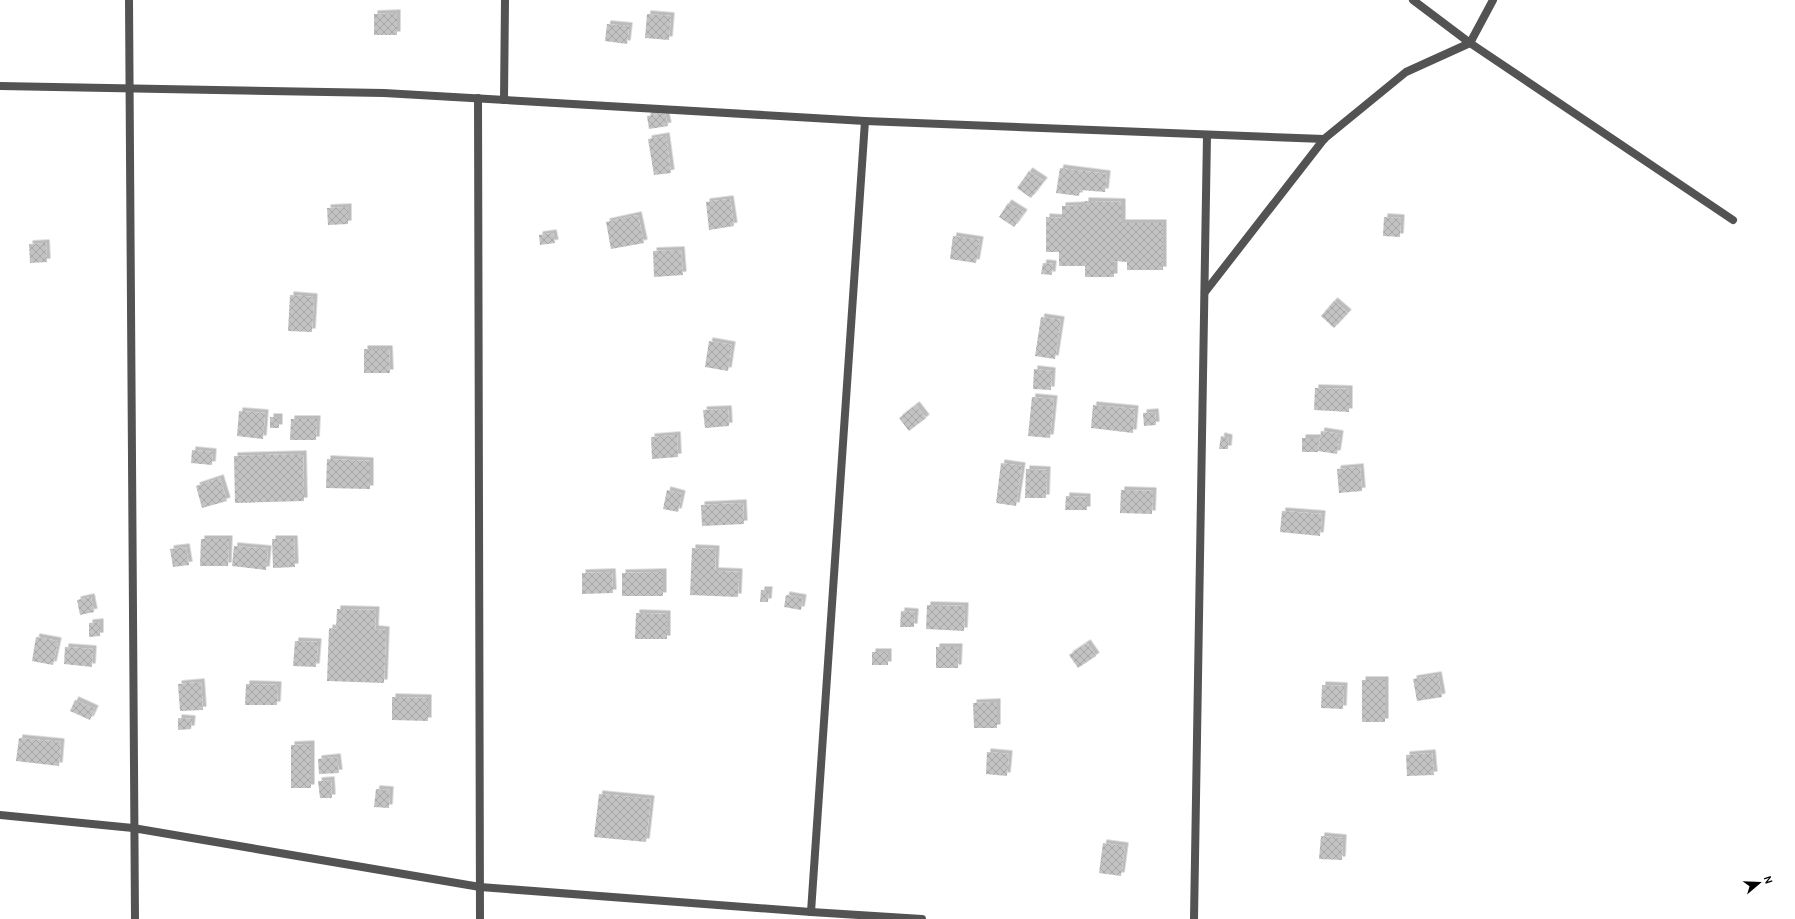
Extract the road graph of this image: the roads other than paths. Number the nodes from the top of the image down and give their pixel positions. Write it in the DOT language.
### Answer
graph roads {
  1 [pos="129,0"];
  2 [pos="505,0"];
  3 [pos="1413,0"];
  4 [pos="1493,0"];
  5 [pos="1470,43"];
  6 [pos="0,86"];
  7 [pos="130,88"];
  8 [pos="478,98"];
  9 [pos="504,100"];
  10 [pos="865,122"];
  11 [pos="1207,135"];
  12 [pos="1324,139"];
  13 [pos="1733,220"];
  14 [pos="1205,292"];
  15 [pos="0,815"];
  16 [pos="133,828"];
  17 [pos="480,887"];
  18 [pos="811,912"];
  19 [pos="135,919"];
  20 [pos="480,919"];
  21 [pos="922,919"];
  22 [pos="1194,919"];
  1 -- 7 [label="street"];
  2 -- 9 [label="street"];
  3 -- 5 [label="street"];
  4 -- 5 [label="street"];
  5 -- 12 [label="street"];
  5 -- 13 [label="street"];
  6 -- 7 [label="street"];
  7 -- 8 [label="street"];
  7 -- 16 [label="street"];
  8 -- 9 [label="street"];
  8 -- 17 [label="street"];
  9 -- 10 [label="street"];
  10 -- 11 [label="street"];
  10 -- 18 [label="street"];
  11 -- 12 [label="street"];
  11 -- 14 [label="street"];
  12 -- 14 [label="street"];
  14 -- 22 [label="street"];
  15 -- 16 [label="street"];
  16 -- 17 [label="street"];
  16 -- 19 [label="street"];
  17 -- 18 [label="street"];
  17 -- 20 [label="street"];
  18 -- 21 [label="street"];
}
